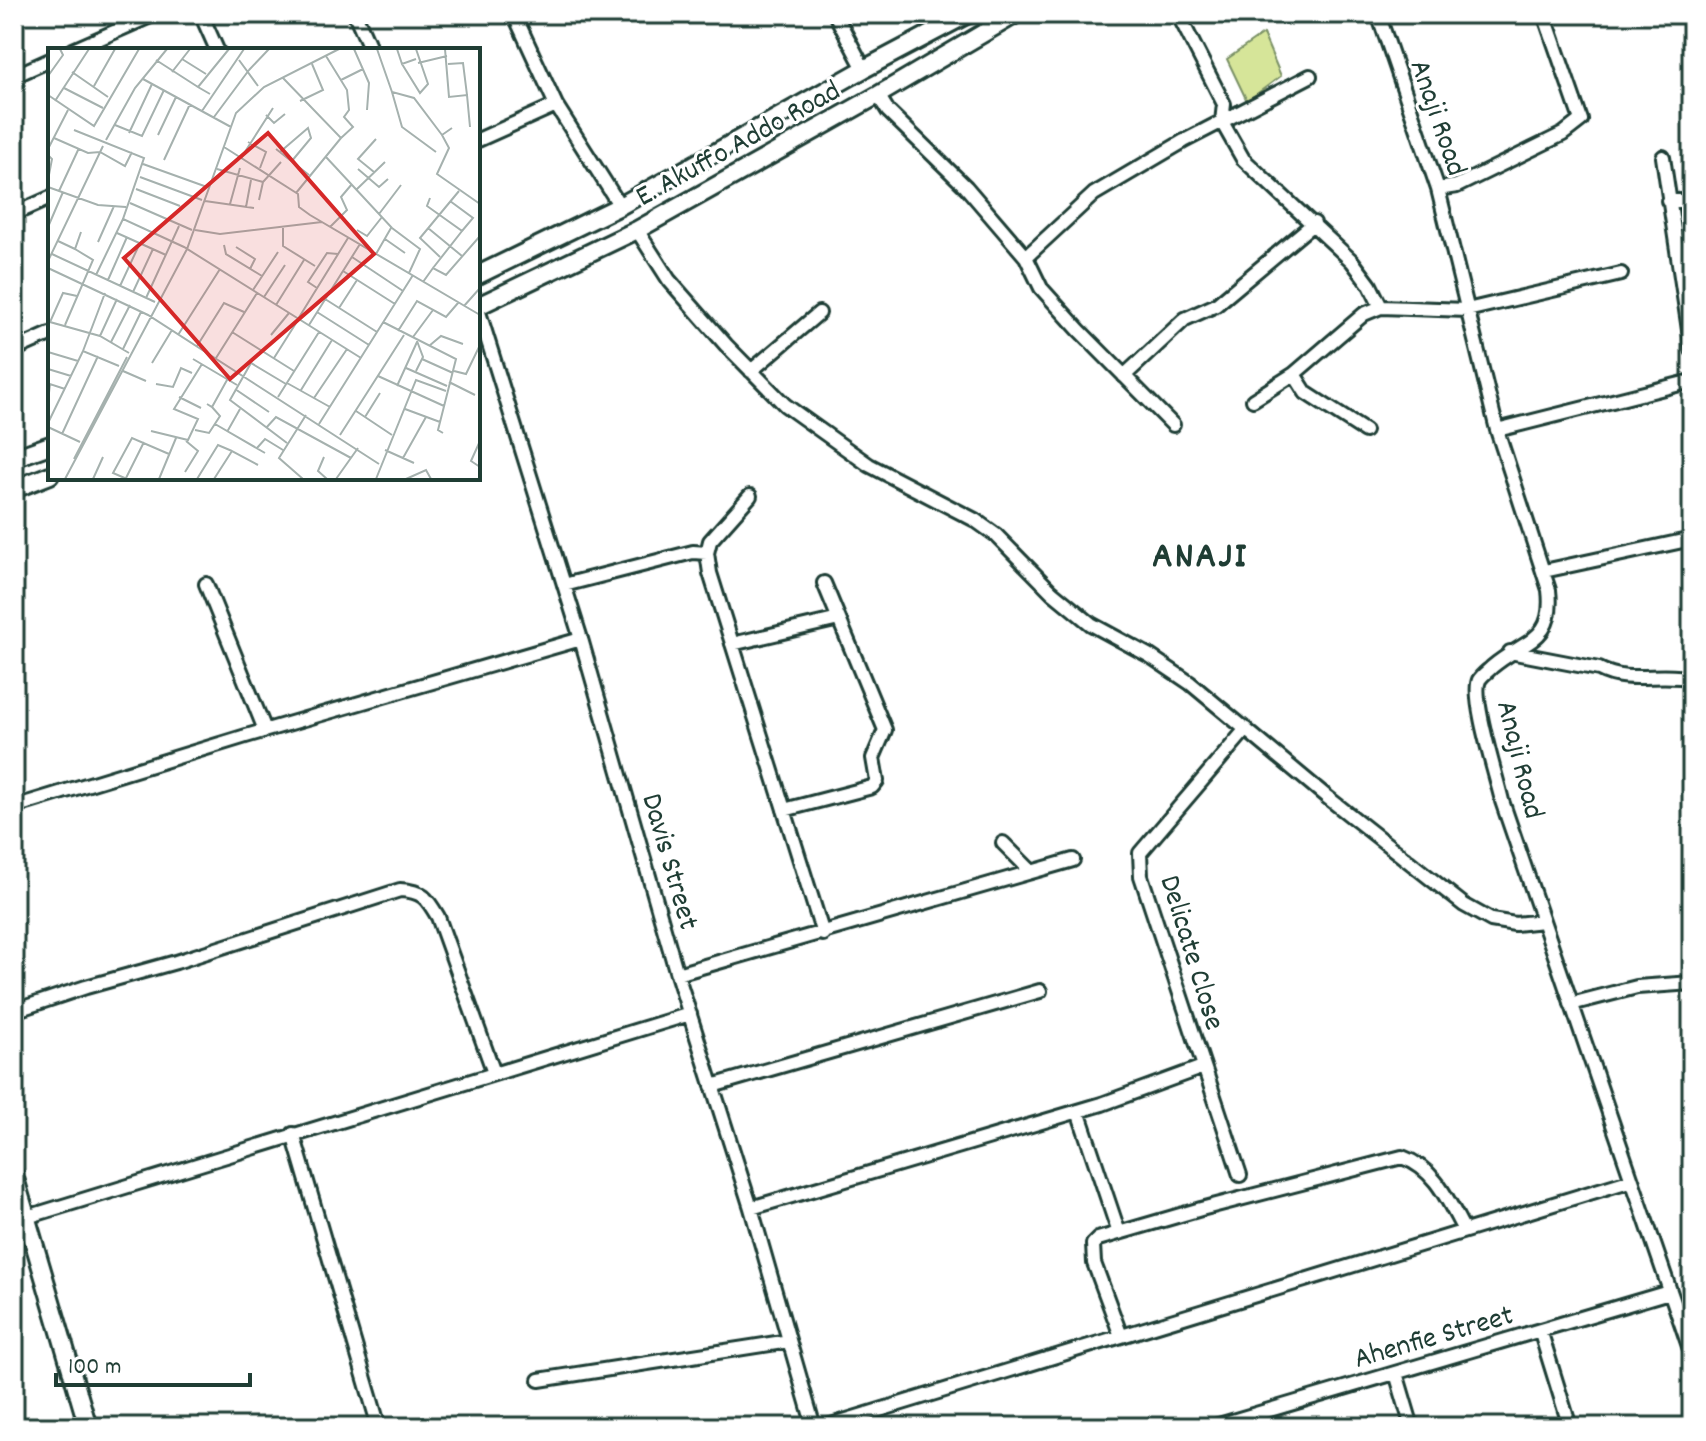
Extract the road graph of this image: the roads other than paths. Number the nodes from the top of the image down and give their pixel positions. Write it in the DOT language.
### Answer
graph roads {
  1 [pos="155,14"];
  2 [pos="201,14"];
  3 [pos="355,14"];
  4 [pos="514,14"];
  5 [pos="835,14"];
  6 [pos="968,14"];
  7 [pos="1016,14"];
  8 [pos="1178,14"];
  9 [pos="1378,14"];
  10 [pos="1544,14"];
  11 [pos="78,48"];
  12 [pos="216,48"];
  13 [pos="370,48"];
  14 [pos="48,61"];
  15 [pos="864,69"];
  16 [pos="14,76"];
  17 [pos="1310,76"];
  18 [pos="878,95"];
  19 [pos="556,105"];
  20 [pos="1222,122"];
  21 [pos="480,139"];
  22 [pos="1663,157"];
  23 [pos="1438,189"];
  24 [pos="48,199"];
  25 [pos="1668,201"];
  26 [pos="1692,201"];
  27 [pos="620,206"];
  28 [pos="14,214"];
  29 [pos="1314,223"];
  30 [pos="637,230"];
  31 [pos="1026,257"];
  32 [pos="480,274"];
  33 [pos="1621,274"];
  34 [pos="480,307"];
  35 [pos="1381,307"];
  36 [pos="1467,310"];
  37 [pos="819,313"];
  38 [pos="480,314"];
  39 [pos="48,335"];
  40 [pos="1691,336"];
  41 [pos="14,350"];
  42 [pos="1692,350"];
  43 [pos="751,371"];
  44 [pos="1294,374"];
  45 [pos="1124,376"];
  46 [pos="1692,381"];
  47 [pos="1253,400"];
  48 [pos="1173,425"];
  49 [pos="1497,430"];
  50 [pos="1365,431"];
  51 [pos="48,446"];
  52 [pos="14,458"];
  53 [pos="48,476"];
  54 [pos="14,489"];
  55 [pos="750,496"];
  56 [pos="1692,539"];
  57 [pos="707,553"];
  58 [pos="1544,571"];
  59 [pos="824,583"];
  60 [pos="206,584"];
  61 [pos="564,585"];
  62 [pos="839,619"];
  63 [pos="581,639"];
  64 [pos="732,644"];
  65 [pos="1510,652"];
  66 [pos="1692,679"];
  67 [pos="1246,729"];
  68 [pos="265,730"];
  69 [pos="14,807"];
  70 [pos="784,810"];
  71 [pos="1003,843"];
  72 [pos="1073,860"];
  73 [pos="1031,871"];
  74 [pos="1543,921"];
  75 [pos="823,934"];
  76 [pos="677,974"];
  77 [pos="1692,983"];
  78 [pos="1040,991"];
  79 [pos="1571,1004"];
  80 [pos="14,1011"];
  81 [pos="690,1014"];
  82 [pos="1203,1067"];
  83 [pos="494,1073"];
  84 [pos="712,1086"];
  85 [pos="1078,1111"];
  86 [pos="293,1134"];
  87 [pos="14,1175"];
  88 [pos="1240,1175"];
  89 [pos="1632,1180"];
  90 [pos="751,1208"];
  91 [pos="27,1217"];
  92 [pos="1464,1230"];
  93 [pos="1119,1233"];
  94 [pos="1669,1292"];
  95 [pos="1540,1330"];
  96 [pos="1121,1336"];
  97 [pos="789,1341"];
  98 [pos="1692,1355"];
  99 [pos="1396,1373"];
  100 [pos="539,1380"];
  101 [pos="88,1427"];
  102 [pos="379,1427"];
  103 [pos="814,1427"];
  104 [pos="824,1427"];
  105 [pos="1212,1427"];
  106 [pos="1412,1427"];
  107 [pos="1570,1427"];
  1 -- 11 [label="street"];
  2 -- 12 [label="street"];
  3 -- 13 [label="street"];
  4 -- 19 [label="street"];
  5 -- 15 [label="street"];
  6 -- 15 [label="main road, E. Akuffo Addo Road"];
  7 -- 18 [label="main road, E. Akuffo Addo Road"];
  8 -- 20 [label="street"];
  9 -- 23 [label="street, Anaji Road"];
  10 -- 23 [label="street"];
  14 -- 16 [label="street"];
  15 -- 27 [label="main road, E. Akuffo Addo Road"];
  17 -- 20 [label="street"];
  18 -- 30 [label="main road, E. Akuffo Addo Road"];
  18 -- 31 [label="street"];
  19 -- 21 [label="street"];
  19 -- 27 [label="street"];
  20 -- 29 [label="street"];
  20 -- 31 [label="street"];
  22 -- 25 [label="street"];
  23 -- 36 [label="street, Anaji Road"];
  24 -- 28 [label="street"];
  25 -- 26 [label="street"];
  25 -- 40 [label="street"];
  27 -- 32 [label="main road, E. Akuffo Addo Road"];
  29 -- 35 [label="street"];
  29 -- 45 [label="street"];
  30 -- 34 [label="main road, E. Akuffo Addo Road"];
  30 -- 43 [label="street"];
  31 -- 45 [label="street"];
  33 -- 36 [label="street"];
  35 -- 36 [label="street"];
  35 -- 44 [label="street"];
  36 -- 49 [label="street, Anaji Road"];
  37 -- 43 [label="street"];
  38 -- 61 [label="street, Davis Street"];
  39 -- 41 [label="street"];
  40 -- 42 [label="street"];
  43 -- 67 [label="street"];
  44 -- 47 [label="street"];
  44 -- 50 [label="street"];
  45 -- 48 [label="street"];
  46 -- 49 [label="street"];
  49 -- 58 [label="street, Anaji Road"];
  51 -- 52 [label="main road"];
  53 -- 54 [label="main road"];
  55 -- 57 [label="street"];
  56 -- 58 [label="street"];
  57 -- 61 [label="street"];
  57 -- 64 [label="street"];
  58 -- 65 [label="street, Anaji Road"];
  59 -- 62 [label="street"];
  60 -- 68 [label="street"];
  61 -- 63 [label="street, Davis Street"];
  62 -- 64 [label="street"];
  62 -- 70 [label="street"];
  63 -- 68 [label="street"];
  63 -- 76 [label="street, Davis Street"];
  64 -- 70 [label="street"];
  65 -- 66 [label="street"];
  65 -- 74 [label="street, Anaji Road"];
  67 -- 74 [label="street"];
  67 -- 82 [label="street, Delicate Close"];
  68 -- 69 [label="street"];
  70 -- 75 [label="street"];
  71 -- 73 [label="street"];
  72 -- 73 [label="street"];
  73 -- 75 [label="street"];
  74 -- 79 [label="street, Anaji Road"];
  75 -- 76 [label="street"];
  76 -- 81 [label="street, Davis Street"];
  77 -- 79 [label="street"];
  78 -- 84 [label="street"];
  79 -- 89 [label="street, Anaji Road"];
  80 -- 83 [label="street"];
  81 -- 83 [label="street"];
  81 -- 84 [label="street, Davis Street"];
  82 -- 85 [label="street"];
  82 -- 88 [label="street, Delicate Close"];
  83 -- 86 [label="street"];
  84 -- 90 [label="street, Davis Street"];
  85 -- 90 [label="street"];
  85 -- 93 [label="street"];
  86 -- 91 [label="street"];
  86 -- 102 [label="street"];
  87 -- 91 [label="main road"];
  89 -- 92 [label="street"];
  89 -- 94 [label="street, Anaji Road"];
  90 -- 97 [label="street, Davis Street"];
  91 -- 101 [label="main road"];
  92 -- 93 [label="street"];
  92 -- 96 [label="street"];
  93 -- 96 [label="street"];
  94 -- 95 [label="street, Ahenfie Street"];
  94 -- 98 [label="street, Anaji Road"];
  95 -- 99 [label="street, Ahenfie Street"];
  95 -- 107 [label="street"];
  96 -- 104 [label="street"];
  97 -- 100 [label="street"];
  97 -- 103 [label="street, Davis Street"];
  99 -- 105 [label="street, Ahenfie Street"];
  99 -- 106 [label="street"];
}
